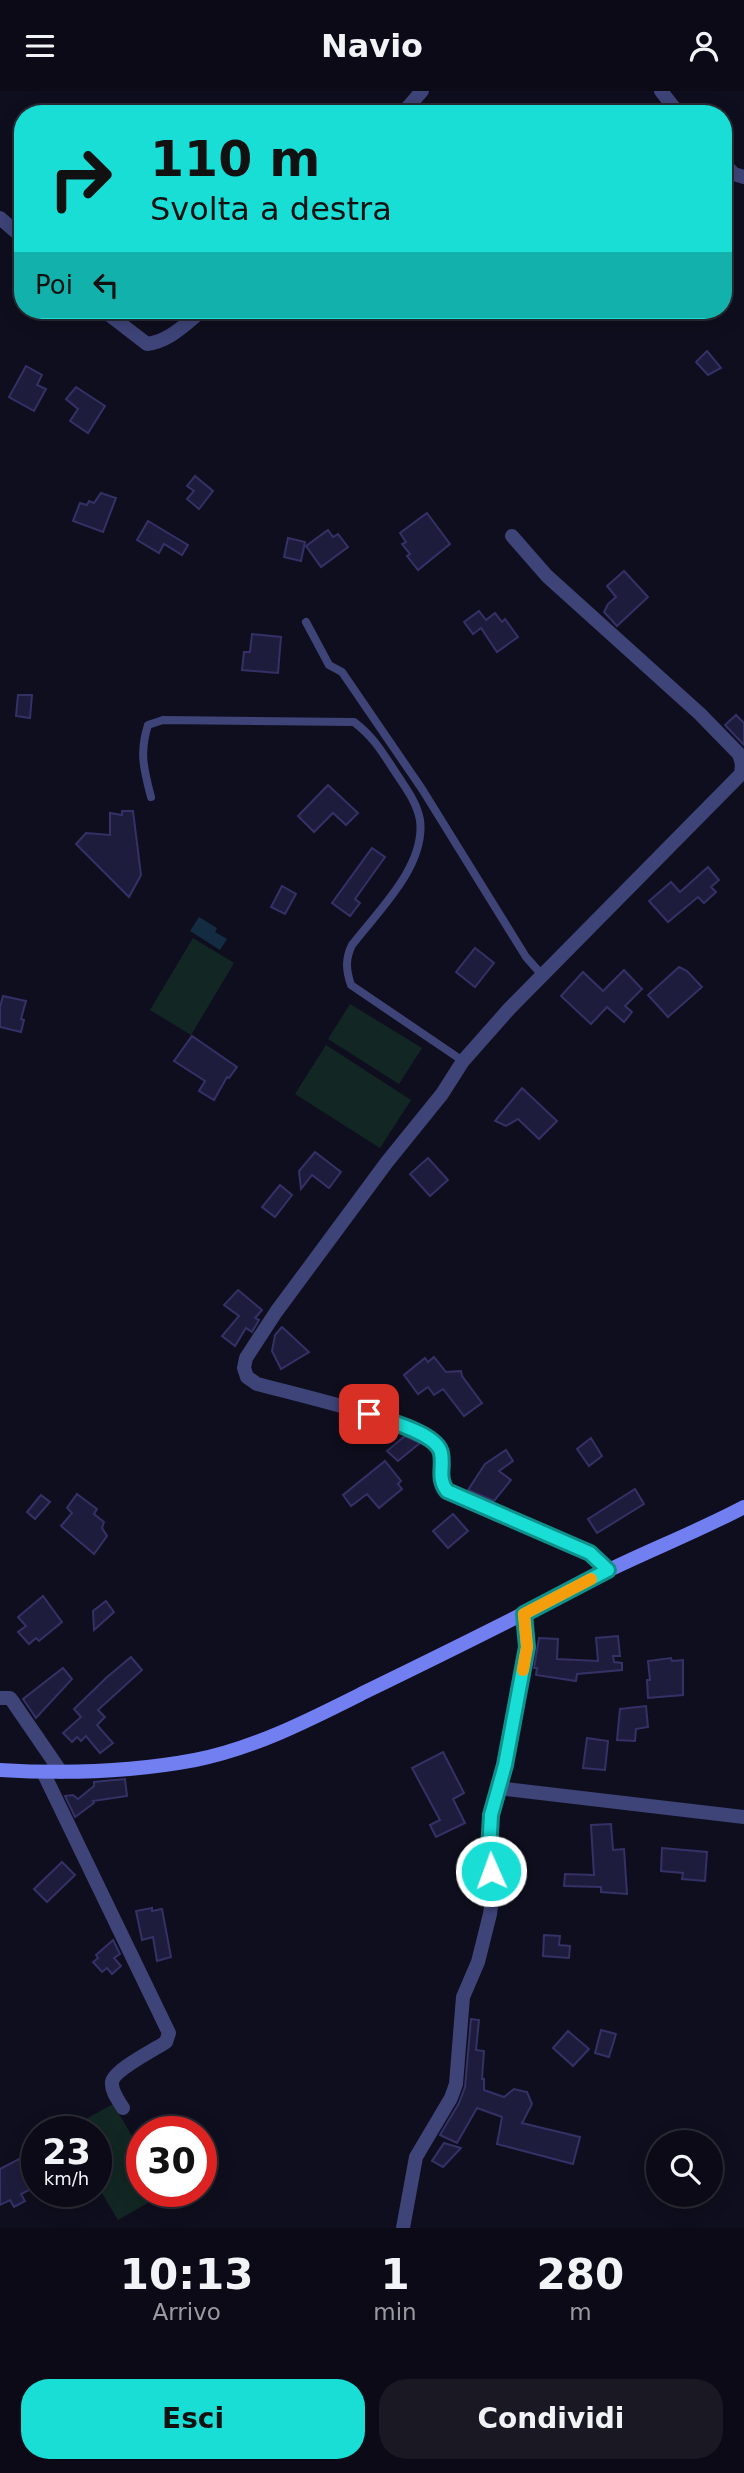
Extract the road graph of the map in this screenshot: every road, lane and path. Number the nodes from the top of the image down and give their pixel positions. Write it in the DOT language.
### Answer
graph roads {
  1 [pos="422,91"];
  2 [pos="661,91"];
  3 [pos="410,105"];
  4 [pos="673,105"];
  5 [pos="0,218"];
  6 [pos="14,231"];
  7 [pos="115,319"];
  8 [pos="192,319"];
  9 [pos="512,536"];
  10 [pos="306,622"];
  11 [pos="151,797"];
  12 [pos="543,976"];
  13 [pos="463,1061"];
  14 [pos="744,1507"];
  15 [pos="608,1570"];
  16 [pos="524,1614"];
  17 [pos="0,1699"];
  18 [pos="0,1770"];
  19 [pos="43,1772"];
  20 [pos="61,1772"];
  21 [pos="498,1788"];
  22 [pos="744,1817"];
  23 [pos="123,2108"];
  24 [pos="403,2228"];
  1 -- 3 [label="street"];
  2 -- 4 [label="street"];
  5 -- 6 [label="street"];
  7 -- 8 [label="street"];
  9 -- 12 [label="street"];
  10 -- 12 [label="lane"];
  11 -- 13 [label="lane"];
  12 -- 13 [label="street"];
  13 -- 15 [label="street"];
  14 -- 15 [label="main road"];
  15 -- 16 [label="main road"];
  16 -- 20 [label="main road"];
  16 -- 21 [label="street"];
  17 -- 20 [label="street"];
  18 -- 19 [label="main road"];
  19 -- 20 [label="main road"];
  19 -- 23 [label="street"];
  21 -- 22 [label="street"];
  21 -- 24 [label="street"];
}
